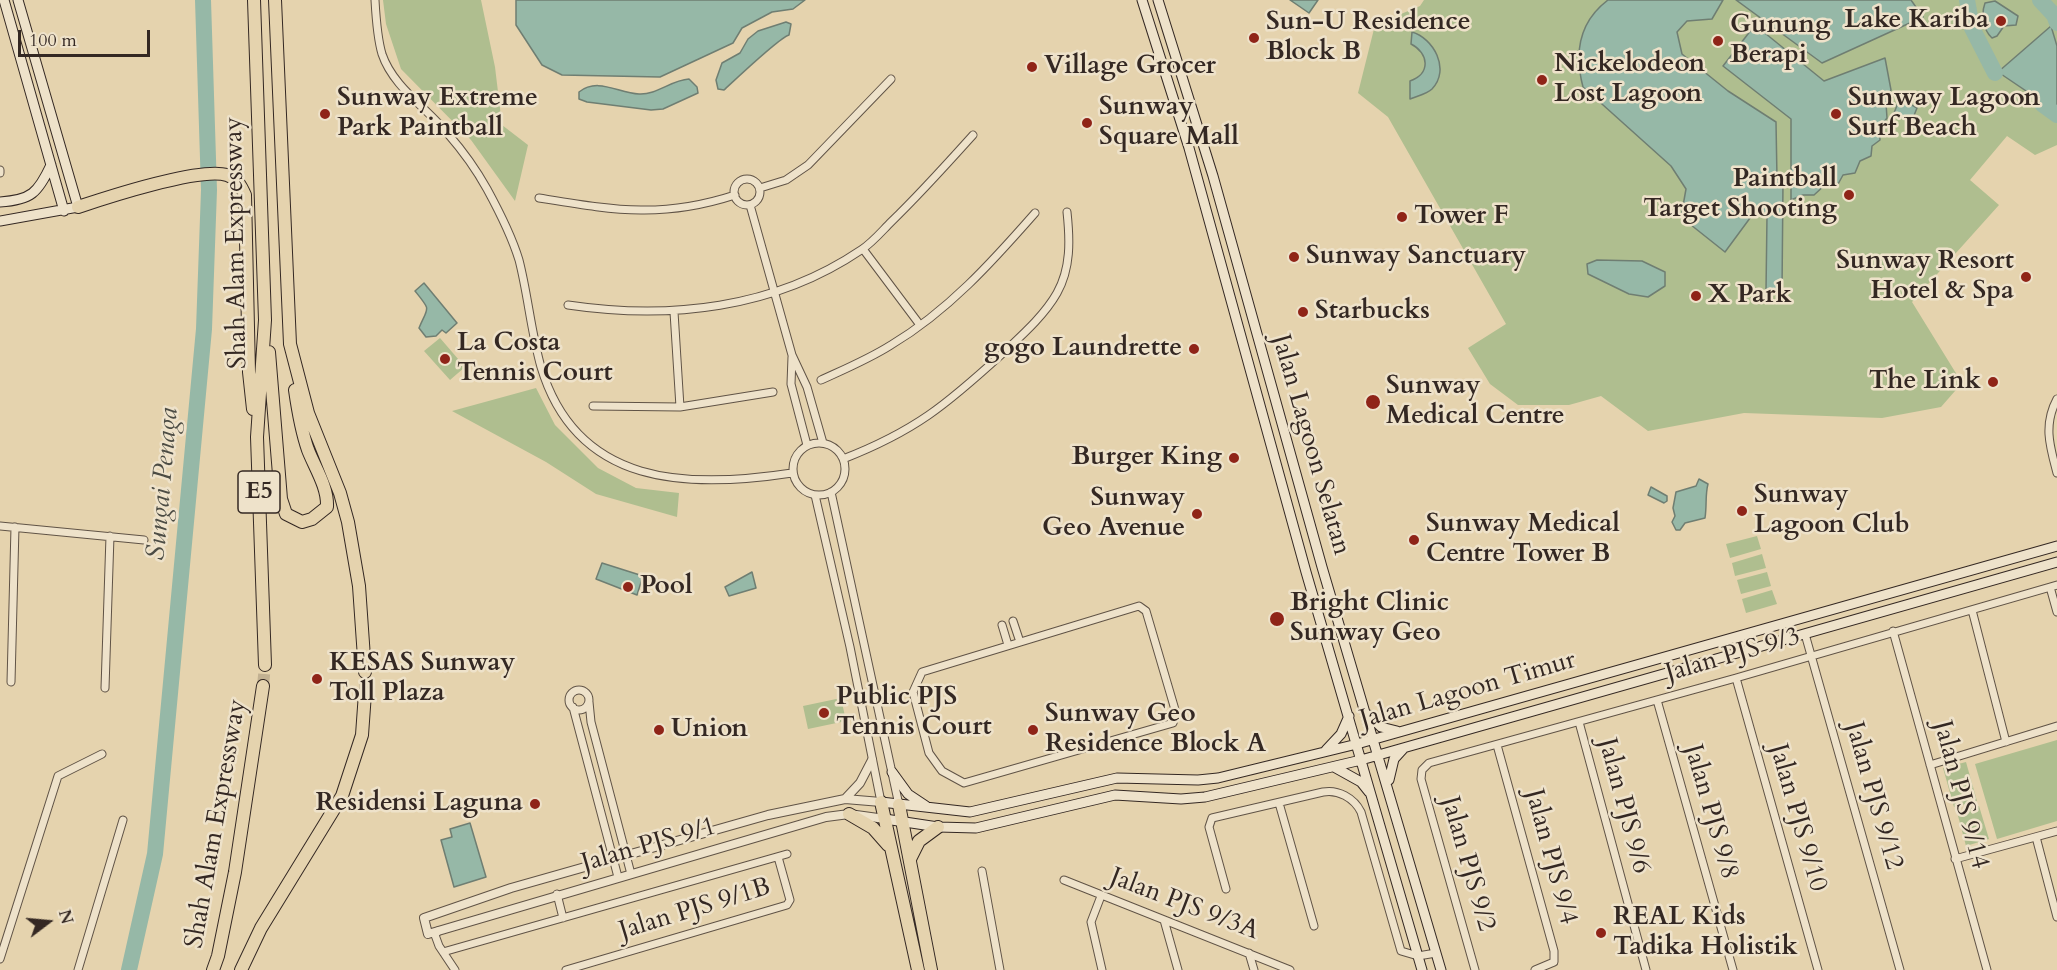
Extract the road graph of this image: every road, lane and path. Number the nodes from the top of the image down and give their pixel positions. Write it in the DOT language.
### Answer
graph roads {
  1 [pos="3,0"];
  2 [pos="18,0"];
  3 [pos="254,0"];
  4 [pos="275,0"];
  5 [pos="375,0"];
  6 [pos="1142,0"];
  7 [pos="1158,0"];
  8 [pos="891,79"];
  9 [pos="973,135"];
  10 [pos="51,165"];
  11 [pos="760,188"];
  12 [pos="735,195"];
  13 [pos="539,198"];
  14 [pos="0,202"];
  15 [pos="750,205"];
  16 [pos="78,207"];
  17 [pos="64,211"];
  18 [pos="1067,212"];
  19 [pos="1035,213"];
  20 [pos="0,221"];
  21 [pos="863,249"];
  22 [pos="774,292"];
  23 [pos="568,305"];
  24 [pos="674,312"];
  25 [pos="265,320"];
  26 [pos="920,325"];
  27 [pos="290,344"];
  28 [pos="792,355"];
  29 [pos="821,380"];
  30 [pos="773,392"];
  31 [pos="2057,399"];
  32 [pos="593,406"];
  33 [pos="680,407"];
  34 [pos="257,437"];
  35 [pos="823,443"];
  36 [pos="807,445"];
  37 [pos="843,459"];
  38 [pos="792,473"];
  39 [pos="2057,473"];
  40 [pos="831,492"];
  41 [pos="815,495"];
  42 [pos="0,526"];
  43 [pos="15,527"];
  44 [pos="110,536"];
  45 [pos="144,540"];
  46 [pos="2057,546"];
  47 [pos="2057,562"];
  48 [pos="1957,574"];
  49 [pos="2054,586"];
  50 [pos="1961,589"];
  51 [pos="1972,610"];
  52 [pos="2057,612"];
  53 [pos="1013,621"];
  54 [pos="1002,625"];
  55 [pos="1893,631"];
  56 [pos="1805,634"];
  57 [pos="1020,642"];
  58 [pos="1008,645"];
  59 [pos="1811,655"];
  60 [pos="265,665"];
  61 [pos="365,672"];
  62 [pos="1736,678"];
  63 [pos="11,682"];
  64 [pos="263,686"];
  65 [pos="105,688"];
  66 [pos="365,693"];
  67 [pos="1657,700"];
  68 [pos="589,702"];
  69 [pos="573,707"];
  70 [pos="1366,710"];
  71 [pos="1349,716"];
  72 [pos="1579,722"];
  73 [pos="2057,726"];
  74 [pos="1401,731"];
  75 [pos="1374,739"];
  76 [pos="2006,742"];
  77 [pos="1357,744"];
  78 [pos="1497,745"];
  79 [pos="1406,746"];
  80 [pos="1324,752"];
  81 [pos="102,754"];
  82 [pos="1379,754"];
  83 [pos="873,760"];
  84 [pos="1361,760"];
  85 [pos="1930,765"];
  86 [pos="1334,767"];
  87 [pos="1422,770"];
  88 [pos="892,772"];
  89 [pos="1388,785"];
  90 [pos="1372,796"];
  91 [pos="845,799"];
  92 [pos="881,802"];
  93 [pos="1280,802"];
  94 [pos="899,805"];
  95 [pos="931,809"];
  96 [pos="849,814"];
  97 [pos="885,819"];
  98 [pos="123,820"];
  99 [pos="903,822"];
  100 [pos="938,827"];
  101 [pos="2057,831"];
  102 [pos="2036,837"];
  103 [pos="892,851"];
  104 [pos="787,854"];
  105 [pos="626,855"];
  106 [pos="778,857"];
  107 [pos="613,859"];
  108 [pos="1955,859"];
  109 [pos="909,860"];
  110 [pos="982,870"];
  111 [pos="631,873"];
  112 [pos="618,877"];
  113 [pos="1064,880"];
  114 [pos="1226,890"];
  115 [pos="556,894"];
  116 [pos="1101,896"];
  117 [pos="2057,917"];
  118 [pos="563,918"];
  119 [pos="1164,920"];
  120 [pos="1314,926"];
  121 [pos="438,931"];
  122 [pos="443,952"];
  123 [pos="1436,952"];
  124 [pos="1249,953"];
  125 [pos="1418,956"];
  126 [pos="0,958"];
  127 [pos="78,970"];
  128 [pos="213,970"];
  129 [pos="241,970"];
  130 [pos="455,970"];
  131 [pos="566,970"];
  132 [pos="918,970"];
  133 [pos="931,970"];
  134 [pos="1000,970"];
  135 [pos="1102,970"];
  136 [pos="1178,970"];
  137 [pos="1254,970"];
  138 [pos="1290,970"];
  139 [pos="1422,970"];
  140 [pos="1441,970"];
  141 [pos="1475,970"];
  142 [pos="1535,970"];
  143 [pos="1646,970"];
  144 [pos="1733,970"];
  145 [pos="1818,970"];
  146 [pos="1900,970"];
  147 [pos="1987,970"];
  1 -- 10 [label="main road"];
  2 -- 16 [label="main road"];
  3 -- 25 [label="highway, Shah Alam Expressway / E5"];
  4 -- 27 [label="highway, Shah Alam Expressway"];
  5 -- 38 [label="street"];
  6 -- 71 [label="main road, Jalan Lagoon Selatan"];
  7 -- 70 [label="main road, Jalan Lagoon Selatan"];
  8 -- 11 [label="street"];
  9 -- 21 [label="street"];
  10 -- 14 [label="main road"];
  10 -- 17 [label="main road"];
  11 -- 12 [label="street"];
  11 -- 15 [label="street"];
  12 -- 13 [label="street"];
  12 -- 15 [label="street"];
  15 -- 22 [label="street"];
  16 -- 17 [label="main road"];
  16 -- 34 [label="highway"];
  17 -- 20 [label="main road"];
  18 -- 37 [label="street"];
  19 -- 26 [label="street"];
  21 -- 22 [label="street"];
  21 -- 26 [label="street"];
  22 -- 24 [label="street"];
  22 -- 28 [label="street"];
  23 -- 24 [label="street"];
  24 -- 33 [label="street"];
  25 -- 27 [label="highway"];
  25 -- 34 [label="highway, Shah Alam Expressway / E5"];
  26 -- 29 [label="street"];
  27 -- 61 [label="highway, Shah Alam Expressway"];
  28 -- 35 [label="street"];
  28 -- 36 [label="street"];
  30 -- 33 [label="street"];
  31 -- 39 [label="street"];
  32 -- 33 [label="street"];
  34 -- 60 [label="highway, Shah Alam Expressway / E5"];
  35 -- 36 [label="street"];
  35 -- 37 [label="street"];
  36 -- 38 [label="street"];
  37 -- 40 [label="street"];
  38 -- 41 [label="street"];
  40 -- 41 [label="street"];
  40 -- 88 [label="street"];
  41 -- 83 [label="street"];
  42 -- 43 [label="street"];
  43 -- 44 [label="street"];
  43 -- 63 [label="street"];
  44 -- 45 [label="street"];
  44 -- 65 [label="street"];
  46 -- 48 [label="main road, Jalan Lagoon Timur"];
  47 -- 50 [label="main road, Jalan Lagoon Timur"];
  48 -- 50 [label="main road"];
  48 -- 74 [label="main road, Jalan Lagoon Timur"];
  49 -- 51 [label="street, Jalan PJS 9/3"];
  49 -- 52 [label="street"];
  50 -- 56 [label="main road, Jalan Lagoon Timur"];
  51 -- 55 [label="street, Jalan PJS 9/3"];
  51 -- 76 [label="street"];
  53 -- 57 [label="street"];
  54 -- 58 [label="street"];
  55 -- 59 [label="street, Jalan PJS 9/3"];
  55 -- 85 [label="street, Jalan PJS 9/14"];
  56 -- 59 [label="street, Jalan PJS 9/12"];
  56 -- 79 [label="main road, Jalan Lagoon Timur"];
  57 -- 58 [label="street"];
  57 -- 58 [label="street"];
  59 -- 62 [label="street, Jalan PJS 9/3"];
  59 -- 146 [label="street, Jalan PJS 9/12"];
  62 -- 67 [label="street, Jalan PJS 9/3"];
  62 -- 145 [label="street, Jalan PJS 9/10"];
  64 -- 128 [label="highway, Shah Alam Expressway"];
  66 -- 129 [label="highway, Shah Alam Expressway"];
  67 -- 72 [label="street, Jalan PJS 9/3"];
  67 -- 144 [label="street, Jalan PJS 9/8"];
  68 -- 69 [label="street"];
  68 -- 69 [label="street"];
  68 -- 105 [label="street"];
  69 -- 107 [label="street"];
  70 -- 74 [label="main road"];
  70 -- 75 [label="main road, Jalan Lagoon Selatan"];
  71 -- 77 [label="main road, Jalan Lagoon Selatan"];
  71 -- 80 [label="main road"];
  72 -- 78 [label="street, Jalan PJS 9/3"];
  72 -- 143 [label="street, Jalan PJS 9/6"];
  73 -- 76 [label="street"];
  74 -- 75 [label="main road, Jalan Lagoon Timur"];
  75 -- 77 [label="main road, Jalan Lagoon Timur"];
  75 -- 82 [label="main road, Jalan Lagoon Selatan"];
  76 -- 85 [label="street"];
  77 -- 80 [label="main road, Jalan Lagoon Timur"];
  77 -- 84 [label="main road, Jalan Lagoon Selatan"];
  78 -- 87 [label="street, Jalan PJS 9/3"];
  78 -- 142 [label="street, Jalan PJS 9/4"];
  79 -- 82 [label="main road, Jalan Lagoon Timur"];
  79 -- 89 [label="main road"];
  80 -- 95 [label="main road, Jalan Lagoon Timur"];
  81 -- 126 [label="street"];
  82 -- 84 [label="main road, Jalan Lagoon Timur"];
  82 -- 89 [label="main road, Jalan Lagoon Selatan"];
  83 -- 91 [label="street"];
  83 -- 92 [label="street"];
  84 -- 86 [label="main road, Jalan Lagoon Timur"];
  84 -- 90 [label="main road, Jalan Lagoon Selatan"];
  85 -- 108 [label="street, Jalan PJS 9/14"];
  86 -- 90 [label="main road"];
  86 -- 100 [label="main road, Jalan Lagoon Timur"];
  87 -- 141 [label="street, Jalan PJS 9/2"];
  88 -- 94 [label="street"];
  88 -- 95 [label="main road"];
  89 -- 123 [label="main road, Jalan Lagoon Selatan"];
  90 -- 125 [label="main road, Jalan Lagoon Selatan"];
  91 -- 92 [label="street, Jalan PJS 9/1"];
  91 -- 105 [label="street, Jalan PJS 9/1"];
  92 -- 94 [label="main road, Jalan Lagoon Timur"];
  92 -- 97 [label="highway"];
  93 -- 114 [label="street"];
  93 -- 120 [label="street"];
  93 -- 125 [label="street"];
  94 -- 95 [label="main road, Jalan Lagoon Timur"];
  94 -- 99 [label="highway"];
  96 -- 97 [label="street, Jalan PJS 9/1"];
  96 -- 103 [label="highway"];
  96 -- 111 [label="street, Jalan PJS 9/1"];
  97 -- 99 [label="main road, Jalan Lagoon Timur"];
  97 -- 103 [label="highway"];
  98 -- 127 [label="street"];
  99 -- 100 [label="main road, Jalan Lagoon Timur"];
  99 -- 109 [label="highway"];
  100 -- 109 [label="highway"];
  101 -- 102 [label="street"];
  102 -- 108 [label="street"];
  102 -- 117 [label="street"];
  103 -- 132 [label="highway"];
  104 -- 106 [label="street"];
  105 -- 107 [label="street, Jalan PJS 9/1"];
  105 -- 111 [label="street"];
  106 -- 118 [label="street"];
  106 -- 131 [label="street, Jalan PJS 9/1B"];
  107 -- 112 [label="street"];
  107 -- 121 [label="street, Jalan PJS 9/1"];
  108 -- 147 [label="street, Jalan PJS 9/14"];
  109 -- 133 [label="highway"];
  110 -- 134 [label="street"];
  111 -- 112 [label="street, Jalan PJS 9/1"];
  112 -- 115 [label="street, Jalan PJS 9/1"];
  113 -- 116 [label="street, Jalan PJS 9/3A"];
  115 -- 118 [label="street"];
  115 -- 121 [label="street, Jalan PJS 9/1"];
  116 -- 119 [label="street, Jalan PJS 9/3A"];
  116 -- 135 [label="street"];
  118 -- 122 [label="street"];
  119 -- 124 [label="street, Jalan PJS 9/3A"];
  119 -- 136 [label="street"];
  121 -- 122 [label="street"];
  122 -- 130 [label="street"];
  123 -- 125 [label="street"];
  123 -- 140 [label="main road, Jalan Lagoon Selatan"];
  124 -- 137 [label="street"];
  124 -- 138 [label="street, Jalan PJS 9/3A"];
  125 -- 139 [label="main road, Jalan Lagoon Selatan"];
}
